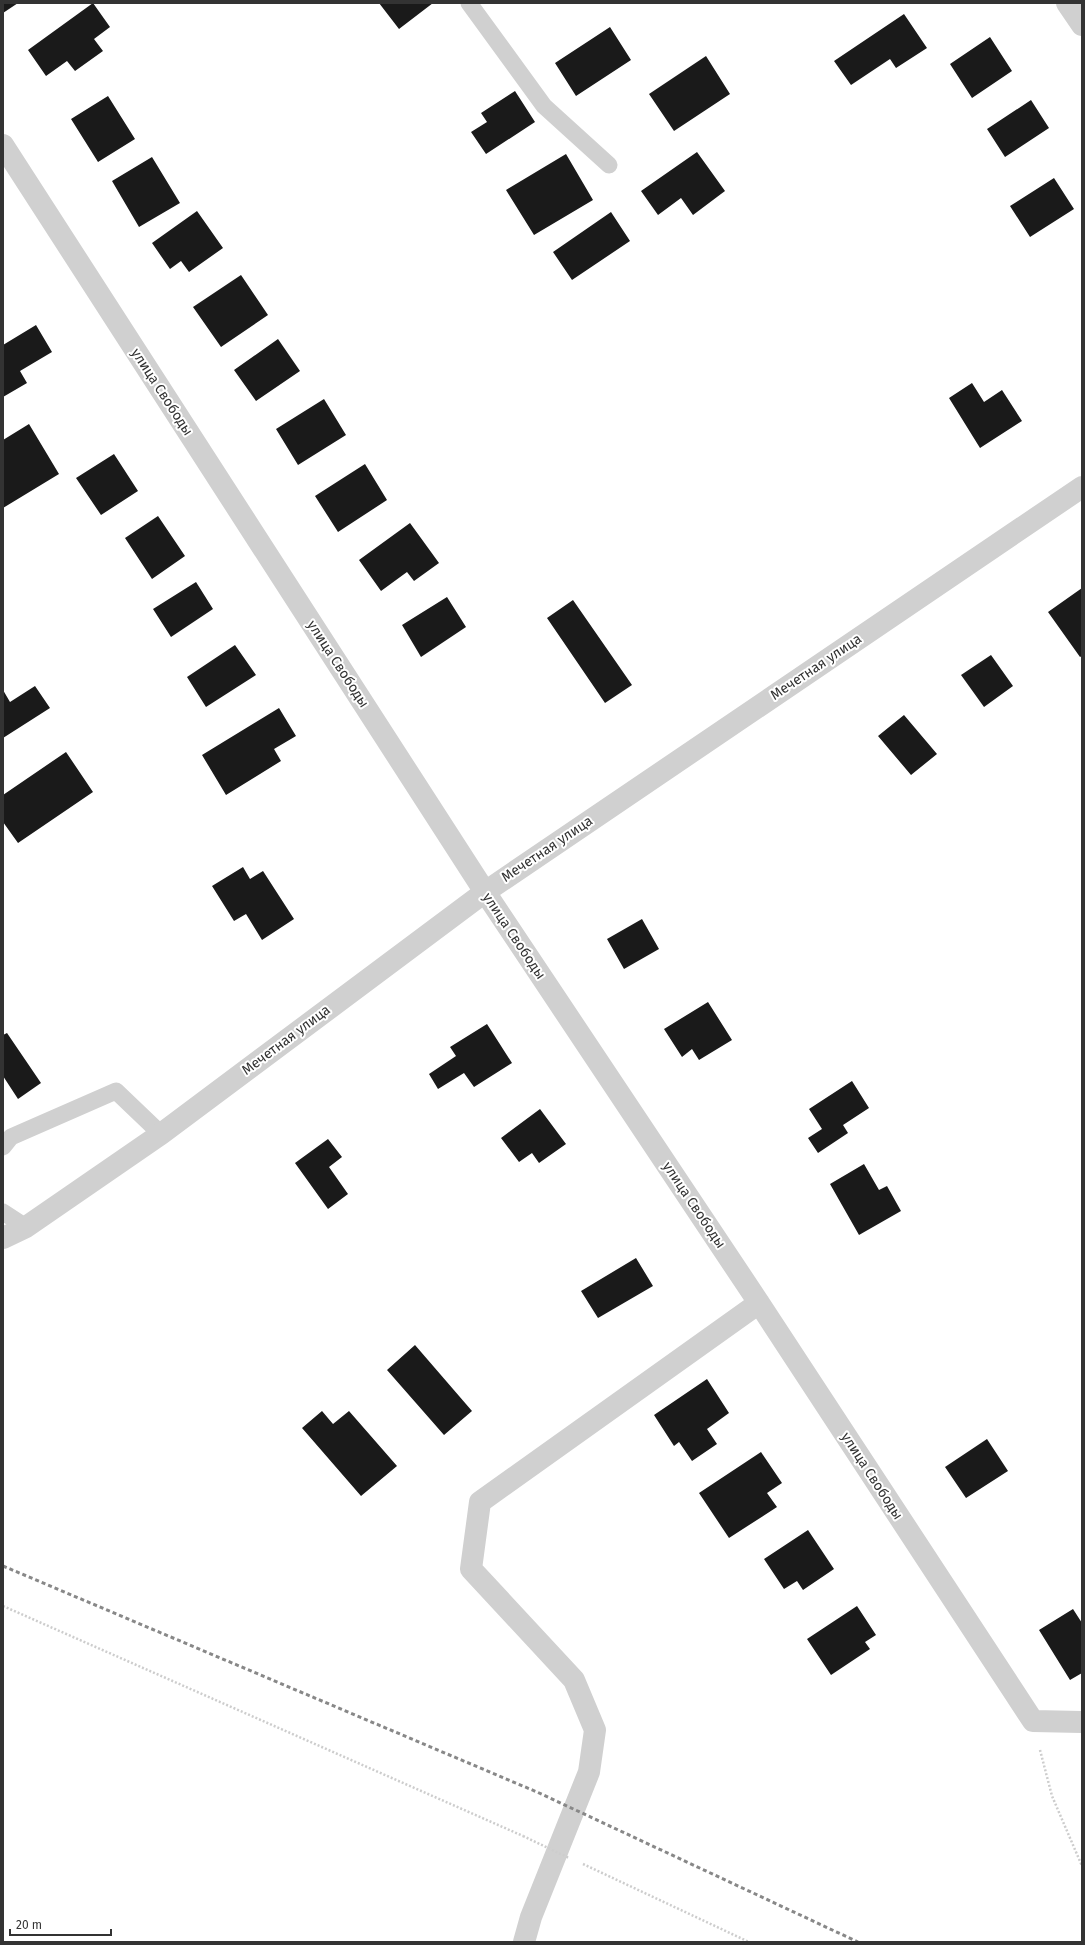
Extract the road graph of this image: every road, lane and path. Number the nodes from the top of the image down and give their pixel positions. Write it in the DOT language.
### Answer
graph roads {
  1 [pos="469,3"];
  2 [pos="1067,3"];
  3 [pos="1082,25"];
  4 [pos="3,146"];
  5 [pos="609,165"];
  6 [pos="1082,487"];
  7 [pos="484,892"];
  8 [pos="161,1134"];
  9 [pos="3,1147"];
  10 [pos="3,1212"];
  11 [pos="26,1227"];
  12 [pos="3,1238"];
  13 [pos="759,1303"];
  14 [pos="3,1606"];
  15 [pos="1033,1721"];
  16 [pos="1082,1722"];
  17 [pos="1082,1866"];
  18 [pos="524,1942"];
  19 [pos="749,1942"];
  1 -- 5 [label="lane"];
  2 -- 3 [label="street"];
  4 -- 7 [label="street, улица Свободы"];
  6 -- 7 [label="street, Мечетная улица"];
  7 -- 8 [label="street, Мечетная улица"];
  7 -- 13 [label="street, улица Свободы"];
  8 -- 9 [label="lane"];
  8 -- 11 [label="street, Мечетная улица"];
  10 -- 11 [label="lane"];
  11 -- 12 [label="street, Мечетная улица"];
  13 -- 15 [label="street, улица Свободы"];
  13 -- 18 [label="street"];
  14 -- 19 [label="path, bridge"];
  15 -- 16 [label="street"];
  15 -- 17 [label="path"];
}
